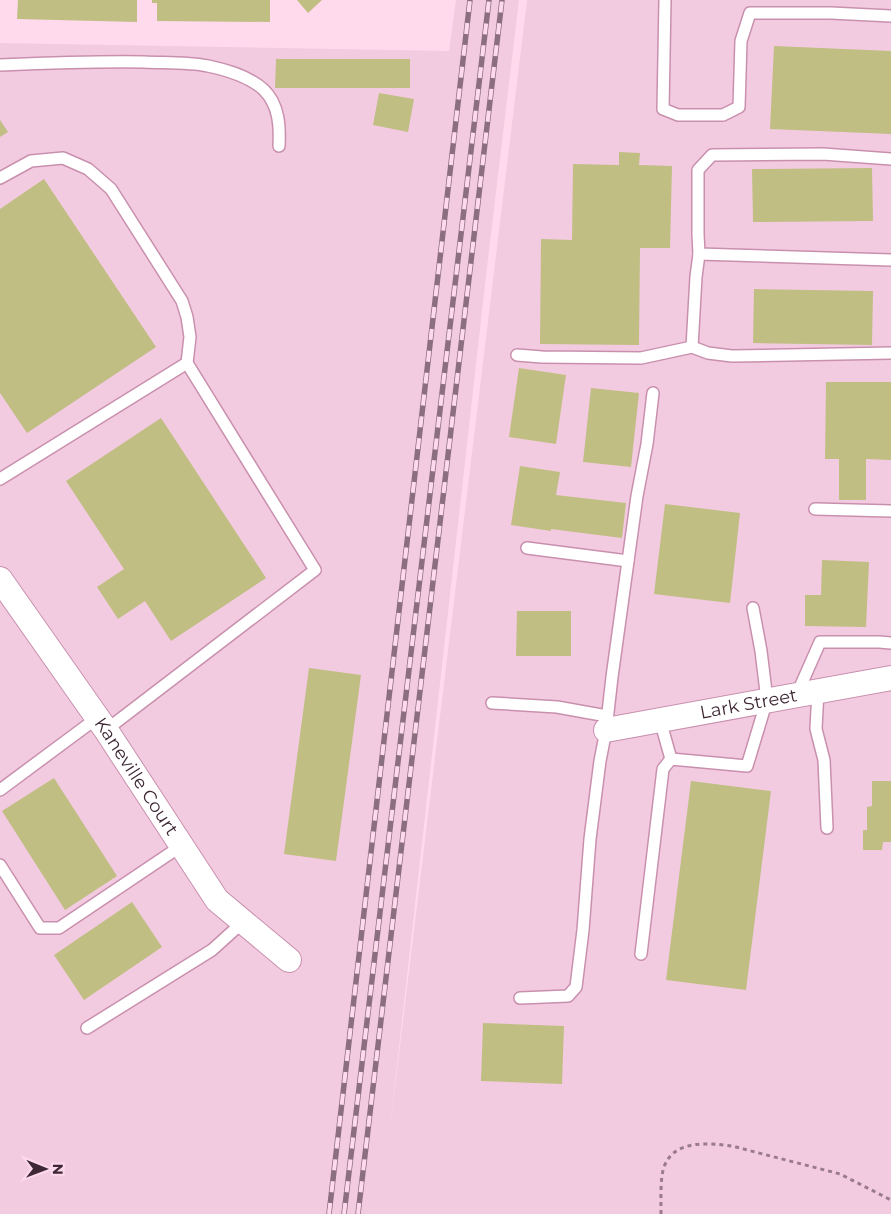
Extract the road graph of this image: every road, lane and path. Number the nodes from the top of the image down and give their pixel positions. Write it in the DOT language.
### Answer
graph roads {
  1 [pos="665,0"];
  2 [pos="891,16"];
  3 [pos="0,65"];
  4 [pos="279,146"];
  5 [pos="891,158"];
  6 [pos="0,178"];
  7 [pos="699,254"];
  8 [pos="891,260"];
  9 [pos="692,347"];
  10 [pos="891,353"];
  11 [pos="517,354"];
  12 [pos="187,362"];
  13 [pos="653,393"];
  14 [pos="0,479"];
  15 [pos="815,509"];
  16 [pos="891,511"];
  17 [pos="527,548"];
  18 [pos="628,561"];
  19 [pos="0,579"];
  20 [pos="753,608"];
  21 [pos="891,643"];
  22 [pos="891,678"];
  23 [pos="808,692"];
  24 [pos="767,700"];
  25 [pos="492,703"];
  26 [pos="660,720"];
  27 [pos="607,723"];
  28 [pos="101,724"];
  29 [pos="671,759"];
  30 [pos="0,790"];
  31 [pos="827,828"];
  32 [pos="181,846"];
  33 [pos="0,865"];
  34 [pos="243,922"];
  35 [pos="641,954"];
  36 [pos="288,960"];
  37 [pos="520,998"];
  38 [pos="87,1028"];
  39 [pos="891,1200"];
  40 [pos="661,1214"];
  1 -- 2 [label="lane"];
  3 -- 4 [label="lane"];
  5 -- 7 [label="lane"];
  6 -- 12 [label="lane"];
  7 -- 8 [label="lane"];
  7 -- 9 [label="lane"];
  9 -- 10 [label="lane"];
  9 -- 11 [label="lane"];
  12 -- 14 [label="lane"];
  12 -- 28 [label="lane"];
  13 -- 18 [label="lane"];
  15 -- 16 [label="lane"];
  17 -- 18 [label="lane"];
  18 -- 27 [label="lane"];
  19 -- 28 [label="street, Kaneville Court"];
  20 -- 24 [label="lane"];
  21 -- 23 [label="lane"];
  22 -- 23 [label="street, Lark Street"];
  23 -- 24 [label="street, Lark Street"];
  23 -- 31 [label="lane"];
  24 -- 26 [label="street, Lark Street"];
  24 -- 29 [label="lane"];
  25 -- 27 [label="lane"];
  26 -- 27 [label="street, Lark Street"];
  26 -- 29 [label="lane"];
  27 -- 37 [label="lane"];
  28 -- 30 [label="lane"];
  28 -- 32 [label="street, Kaneville Court"];
  29 -- 35 [label="lane"];
  32 -- 33 [label="lane"];
  32 -- 34 [label="street, Kaneville Court"];
  34 -- 36 [label="street, Kaneville Court"];
  34 -- 38 [label="lane"];
  39 -- 40 [label="path"];
}
